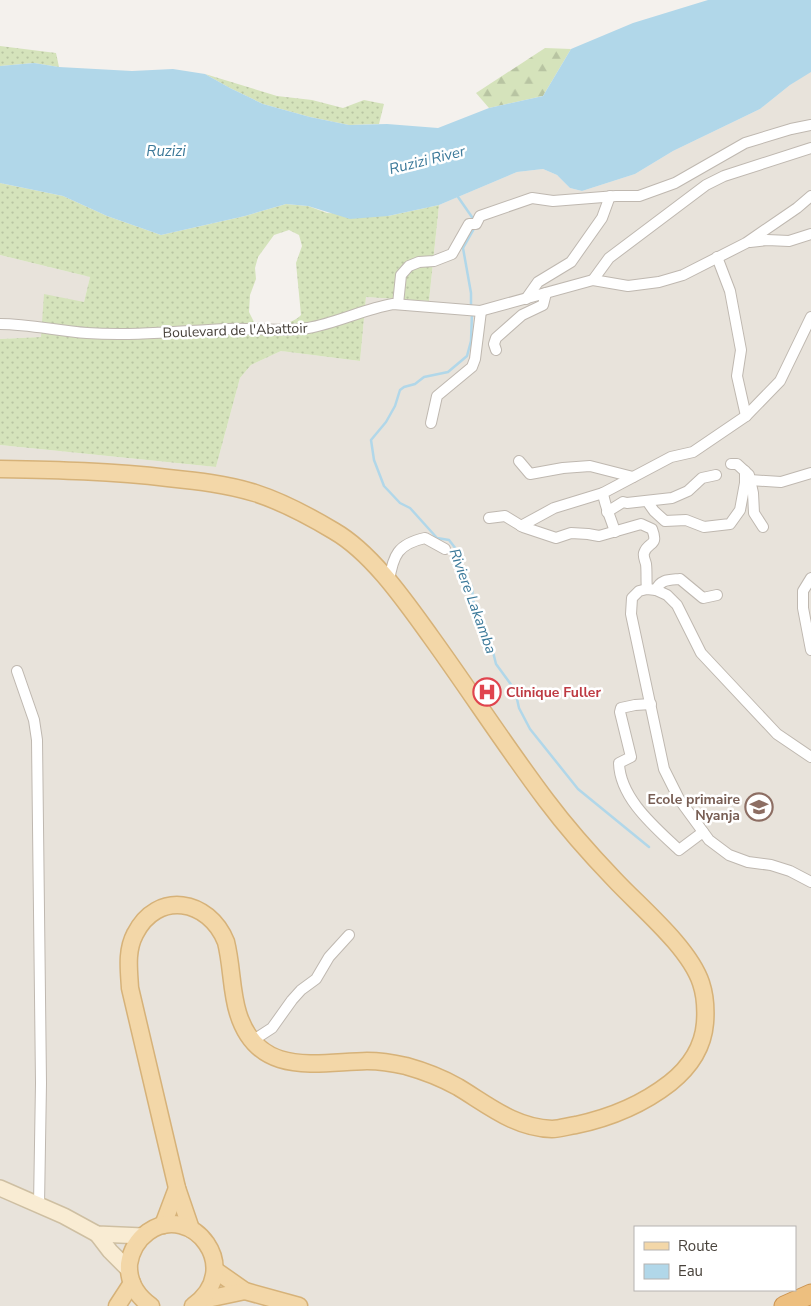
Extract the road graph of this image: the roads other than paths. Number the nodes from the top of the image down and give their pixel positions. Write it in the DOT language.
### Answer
graph roads {
  1 [pos="811,125"];
  2 [pos="811,148"];
  3 [pos="610,196"];
  4 [pos="811,196"];
  5 [pos="811,234"];
  6 [pos="746,243"];
  7 [pos="717,257"];
  8 [pos="593,280"];
  9 [pos="546,293"];
  10 [pos="526,298"];
  11 [pos="398,304"];
  12 [pos="475,311"];
  13 [pos="811,317"];
  14 [pos="0,324"];
  15 [pos="496,350"];
  16 [pos="746,416"];
  17 [pos="431,423"];
  18 [pos="519,461"];
  19 [pos="732,464"];
  20 [pos="0,469"];
  21 [pos="811,473"];
  22 [pos="716,474"];
  23 [pos="747,475"];
  24 [pos="633,477"];
  25 [pos="603,493"];
  26 [pos="647,501"];
  27 [pos="607,512"];
  28 [pos="489,518"];
  29 [pos="521,526"];
  30 [pos="763,527"];
  31 [pos="614,532"];
  32 [pos="445,549"];
  33 [pos="811,578"];
  34 [pos="389,581"];
  35 [pos="651,590"];
  36 [pos="717,595"];
  37 [pos="811,650"];
  38 [pos="17,671"];
  39 [pos="651,704"];
  40 [pos="811,757"];
  41 [pos="703,832"];
  42 [pos="811,882"];
  43 [pos="349,935"];
  44 [pos="252,1041"];
  45 [pos="0,1188"];
  46 [pos="177,1188"];
  47 [pos="39,1205"];
  48 [pos="163,1226"];
  49 [pos="191,1229"];
  50 [pos="97,1234"];
  51 [pos="142,1236"];
  52 [pos="215,1270"];
  53 [pos="130,1277"];
  54 [pos="245,1291"];
  55 [pos="811,1294"];
  56 [pos="197,1303"];
  57 [pos="117,1306"];
  58 [pos="152,1306"];
  59 [pos="299,1306"];
  60 [pos="784,1306"];
  1 -- 3 [label="street"];
  2 -- 8 [label="street"];
  3 -- 10 [label="street"];
  3 -- 11 [label="street"];
  4 -- 6 [label="street"];
  5 -- 6 [label="street"];
  6 -- 7 [label="street"];
  7 -- 8 [label="street"];
  7 -- 16 [label="street"];
  8 -- 9 [label="street"];
  9 -- 10 [label="street"];
  9 -- 15 [label="street"];
  10 -- 12 [label="street"];
  11 -- 12 [label="street, Boulevard de l'Abattoir"];
  11 -- 14 [label="street, Boulevard de l'Abattoir"];
  12 -- 17 [label="street"];
  13 -- 16 [label="street"];
  16 -- 24 [label="street"];
  18 -- 24 [label="street"];
  19 -- 23 [label="street"];
  20 -- 34 [label="main road"];
  21 -- 23 [label="street"];
  22 -- 26 [label="street"];
  23 -- 26 [label="street"];
  23 -- 30 [label="street"];
  24 -- 25 [label="street"];
  25 -- 27 [label="street"];
  25 -- 29 [label="street"];
  26 -- 27 [label="street"];
  27 -- 31 [label="street"];
  28 -- 29 [label="street"];
  29 -- 31 [label="street"];
  31 -- 35 [label="street"];
  32 -- 34 [label="street"];
  33 -- 37 [label="street"];
  34 -- 44 [label="main road"];
  35 -- 36 [label="street"];
  35 -- 39 [label="street"];
  35 -- 40 [label="street"];
  38 -- 47 [label="street"];
  39 -- 41 [label="street"];
  39 -- 41 [label="street"];
  41 -- 42 [label="street"];
  43 -- 44 [label="street"];
  44 -- 46 [label="main road"];
  45 -- 47 [label="street"];
  46 -- 48 [label="main road"];
  46 -- 49 [label="main road"];
  47 -- 50 [label="street"];
  48 -- 49 [label="main road"];
  48 -- 51 [label="main road"];
  49 -- 52 [label="main road"];
  50 -- 51 [label="street"];
  50 -- 53 [label="street"];
  51 -- 53 [label="main road"];
  52 -- 54 [label="main road"];
  52 -- 56 [label="main road"];
  53 -- 57 [label="main road"];
  53 -- 58 [label="main road"];
  54 -- 56 [label="main road"];
  54 -- 59 [label="main road"];
  55 -- 60 [label="highway"];
}
